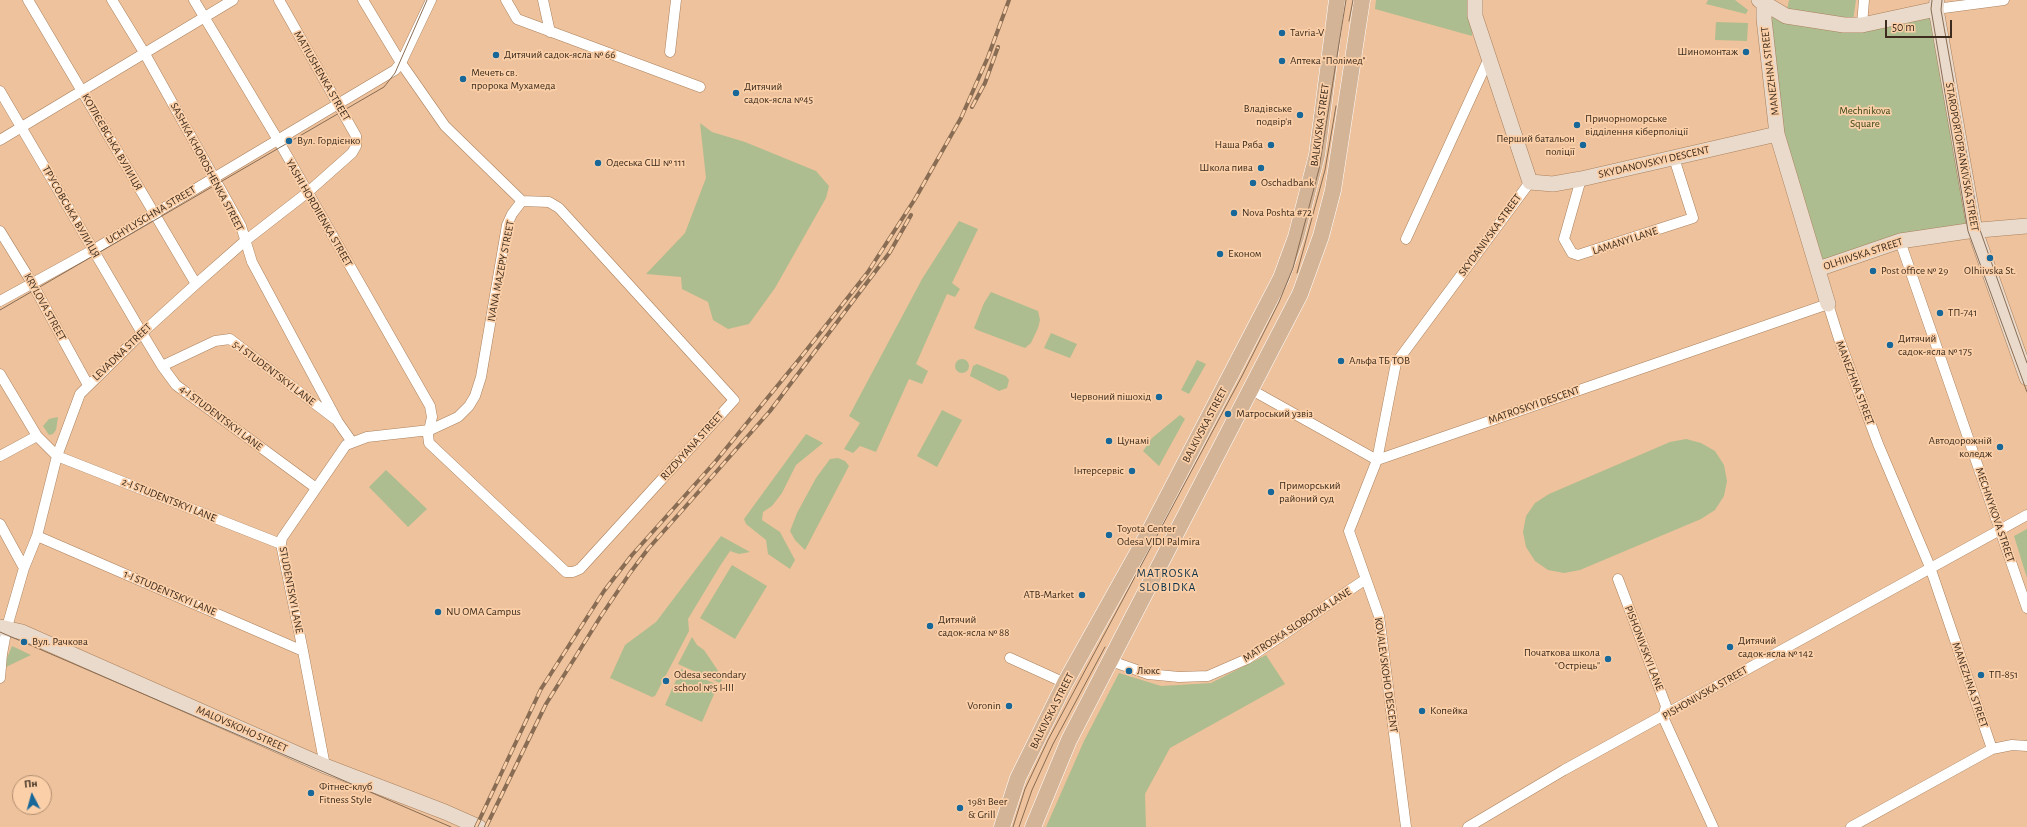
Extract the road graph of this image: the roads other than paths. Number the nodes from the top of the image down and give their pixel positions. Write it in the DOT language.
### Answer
graph roads {
  1 [pos="28,0"];
  2 [pos="112,0"];
  3 [pos="194,0"];
  4 [pos="233,0"];
  5 [pos="279,0"];
  6 [pos="363,0"];
  7 [pos="430,0"];
  8 [pos="506,0"];
  9 [pos="543,0"];
  10 [pos="676,0"];
  11 [pos="1337,0"];
  12 [pos="1362,0"];
  13 [pos="1475,0"];
  14 [pos="1864,0"];
  15 [pos="2004,0"];
  16 [pos="1762,2"];
  17 [pos="1937,4"];
  18 [pos="204,18"];
  19 [pos="1862,25"];
  20 [pos="550,32"];
  21 [pos="670,52"];
  22 [pos="145,54"];
  23 [pos="1489,58"];
  24 [pos="401,63"];
  25 [pos="700,86"];
  26 [pos="82,90"];
  27 [pos="0,91"];
  28 [pos="338,104"];
  29 [pos="21,127"];
  30 [pos="1777,134"];
  31 [pos="0,140"];
  32 [pos="278,140"];
  33 [pos="352,153"];
  34 [pos="1674,158"];
  35 [pos="214,178"];
  36 [pos="1581,179"];
  37 [pos="1530,182"];
  38 [pos="308,192"];
  39 [pos="522,201"];
  40 [pos="153,214"];
  41 [pos="2027,226"];
  42 [pos="0,231"];
  43 [pos="1975,231"];
  44 [pos="1406,239"];
  45 [pos="246,241"];
  46 [pos="1900,241"];
  47 [pos="93,250"];
  48 [pos="1818,269"];
  49 [pos="32,284"];
  50 [pos="196,284"];
  51 [pos="0,301"];
  52 [pos="1828,304"];
  53 [pos="142,333"];
  54 [pos="162,366"];
  55 [pos="0,374"];
  56 [pos="2027,378"];
  57 [pos="88,385"];
  58 [pos="1250,389"];
  59 [pos="338,422"];
  60 [pos="430,430"];
  61 [pos="37,436"];
  62 [pos="352,442"];
  63 [pos="0,456"];
  64 [pos="57,456"];
  65 [pos="1377,460"];
  66 [pos="316,488"];
  67 [pos="2027,515"];
  68 [pos="0,524"];
  69 [pos="2001,529"];
  70 [pos="36,536"];
  71 [pos="281,544"];
  72 [pos="1930,567"];
  73 [pos="24,568"];
  74 [pos="1618,579"];
  75 [pos="1366,580"];
  76 [pos="2027,608"];
  77 [pos="4,627"];
  78 [pos="303,651"];
  79 [pos="1010,658"];
  80 [pos="1111,661"];
  81 [pos="0,678"];
  82 [pos="1065,683"];
  83 [pos="1663,718"];
  84 [pos="2027,746"];
  85 [pos="1992,749"];
  86 [pos="324,766"];
  87 [pos="480,827"];
  88 [pos="1002,827"];
  89 [pos="1033,827"];
  90 [pos="1406,827"];
  91 [pos="1468,827"];
  92 [pos="1713,827"];
  93 [pos="1851,827"];
  1 -- 26 [label="street, КОТЛЄЄВСЬКА ВУЛИЦЯ"];
  2 -- 22 [label="street, SASHKA KHOROSHENKA STREET"];
  3 -- 18 [label="street, YASHI HORDIIENKA STREET"];
  4 -- 18 [label="street"];
  5 -- 28 [label="street, MATIUSHENKA STREET"];
  6 -- 24 [label="street"];
  7 -- 24 [label="street"];
  8 -- 20 [label="street"];
  9 -- 20 [label="street"];
  10 -- 21 [label="street"];
  11 -- 82 [label="main road, BALKIVSKA STREET"];
  12 -- 58 [label="main road, BALKIVSKA STREET"];
  13 -- 23 [label="street"];
  14 -- 19 [label="street"];
  15 -- 17 [label="street"];
  16 -- 19 [label="street"];
  16 -- 30 [label="street, MANEZHNA STREET"];
  17 -- 19 [label="street"];
  17 -- 43 [label="street, STAROPORTOFRANKIVSKA STREET"];
  18 -- 22 [label="street"];
  18 -- 32 [label="street, YASHI HORDIIENKA STREET"];
  20 -- 25 [label="street"];
  22 -- 26 [label="street"];
  22 -- 35 [label="street, SASHKA KHOROSHENKA STREET"];
  23 -- 37 [label="street"];
  23 -- 44 [label="street"];
  24 -- 28 [label="street, UCHYLYSCHNA STREET"];
  24 -- 39 [label="street"];
  26 -- 29 [label="street"];
  26 -- 40 [label="street, КОТЛЄЄВСЬКА ВУЛИЦЯ"];
  27 -- 29 [label="street, ТРУСОВСЬКА ВУЛИЦЯ"];
  28 -- 32 [label="street, UCHYLYSCHNA STREET"];
  28 -- 33 [label="street, MATIUSHENKA STREET"];
  29 -- 31 [label="street"];
  29 -- 47 [label="street, ТРУСОВСЬКА ВУЛИЦЯ"];
  30 -- 34 [label="street, SKYDANOVSKYI DESCENT"];
  30 -- 48 [label="street, MANEZHNA STREET"];
  32 -- 35 [label="street, UCHYLYSCHNA STREET"];
  32 -- 38 [label="street, YASHI HORDIIENKA STREET"];
  33 -- 38 [label="street, LEVADNA STREET"];
  34 -- 36 [label="street, SKYDANOVSKYI DESCENT"];
  34 -- 36 [label="street, LAMANYI LANE"];
  35 -- 40 [label="street, UCHYLYSCHNA STREET"];
  35 -- 45 [label="street, SASHKA KHOROSHENKA STREET"];
  36 -- 37 [label="street, SKYDANOVSKYI DESCENT"];
  37 -- 65 [label="street, SKYDANIVSKA STREET"];
  38 -- 45 [label="street, LEVADNA STREET"];
  38 -- 60 [label="street, YASHI HORDIIENKA STREET"];
  39 -- 60 [label="street, IVANA MAZEPY STREET"];
  39 -- 60 [label="street, RIZDVYANA STREET"];
  40 -- 47 [label="street, UCHYLYSCHNA STREET"];
  40 -- 50 [label="street, КОТЛЄЄВСЬКА ВУЛИЦЯ"];
  41 -- 43 [label="street, OLHIIVSKA STREET"];
  42 -- 49 [label="street, KRYLOVA STREET"];
  43 -- 46 [label="street, OLHIIVSKA STREET"];
  43 -- 56 [label="street, STAROPORTOFRANKIVSKA STREET"];
  45 -- 50 [label="street, LEVADNA STREET"];
  45 -- 59 [label="street, SASHKA KHOROSHENKA STREET"];
  46 -- 48 [label="street, OLHIIVSKA STREET"];
  46 -- 69 [label="street, MECHNYKOVA STREET"];
  47 -- 49 [label="street, UCHYLYSCHNA STREET"];
  47 -- 53 [label="street, ТРУСОВСЬКА ВУЛИЦЯ"];
  48 -- 52 [label="street, MANEZHNA STREET"];
  49 -- 51 [label="street, UCHYLYSCHNA STREET"];
  49 -- 57 [label="street, KRYLOVA STREET"];
  50 -- 53 [label="street, LEVADNA STREET"];
  52 -- 65 [label="street, MATROSKYI DESCENT"];
  52 -- 72 [label="street, MANEZHNA STREET"];
  53 -- 54 [label="street, 4-I STUDENTSKYI LANE"];
  53 -- 57 [label="street, LEVADNA STREET"];
  54 -- 59 [label="street, 5-I STUDENTSKYI LANE"];
  54 -- 66 [label="street, 4-I STUDENTSKYI LANE"];
  55 -- 61 [label="street"];
  57 -- 64 [label="street, LEVADNA STREET"];
  58 -- 65 [label="street"];
  58 -- 80 [label="main road, BALKIVSKA STREET"];
  59 -- 62 [label="street, SASHKA KHOROSHENKA STREET"];
  60 -- 62 [label="street, STUDENTSKYI LANE"];
  61 -- 63 [label="street"];
  61 -- 64 [label="street"];
  62 -- 66 [label="street, STUDENTSKYI LANE"];
  64 -- 70 [label="street, LEVADNA STREET"];
  64 -- 71 [label="street, 2-I STUDENTSKYI LANE"];
  65 -- 75 [label="street, KOVALEVSKOHO DESCENT"];
  66 -- 71 [label="street, STUDENTSKYI LANE"];
  67 -- 69 [label="street, PISHONIVSKA STREET"];
  68 -- 73 [label="street"];
  69 -- 72 [label="street, PISHONIVSKA STREET"];
  69 -- 76 [label="street, MECHNYKOVA STREET"];
  70 -- 73 [label="street, LEVADNA STREET"];
  70 -- 78 [label="street, 1-I STUDENTSKYI LANE"];
  71 -- 78 [label="street, STUDENTSKYI LANE"];
  72 -- 83 [label="street, PISHONIVSKA STREET"];
  72 -- 85 [label="street, MANEZHNA STREET"];
  73 -- 77 [label="street, LEVADNA STREET"];
  74 -- 83 [label="street, PISHONIVSKYI LANE"];
  75 -- 80 [label="street, MATROSKA SLOBODKA LANE"];
  75 -- 90 [label="street, KOVALEVSKOHO DESCENT"];
  77 -- 81 [label="street, LEVADNA STREET"];
  77 -- 86 [label="street, MALOVSKOHO STREET"];
  78 -- 86 [label="street, STUDENTSKYI LANE"];
  79 -- 82 [label="street"];
  80 -- 89 [label="main road, BALKIVSKA STREET"];
  82 -- 88 [label="main road, BALKIVSKA STREET"];
  83 -- 91 [label="street, PISHONIVSKA STREET"];
  83 -- 92 [label="street, PISHONIVSKYI LANE"];
  84 -- 85 [label="street"];
  85 -- 93 [label="street"];
  86 -- 87 [label="street, MALOVSKOHO STREET"];
}
